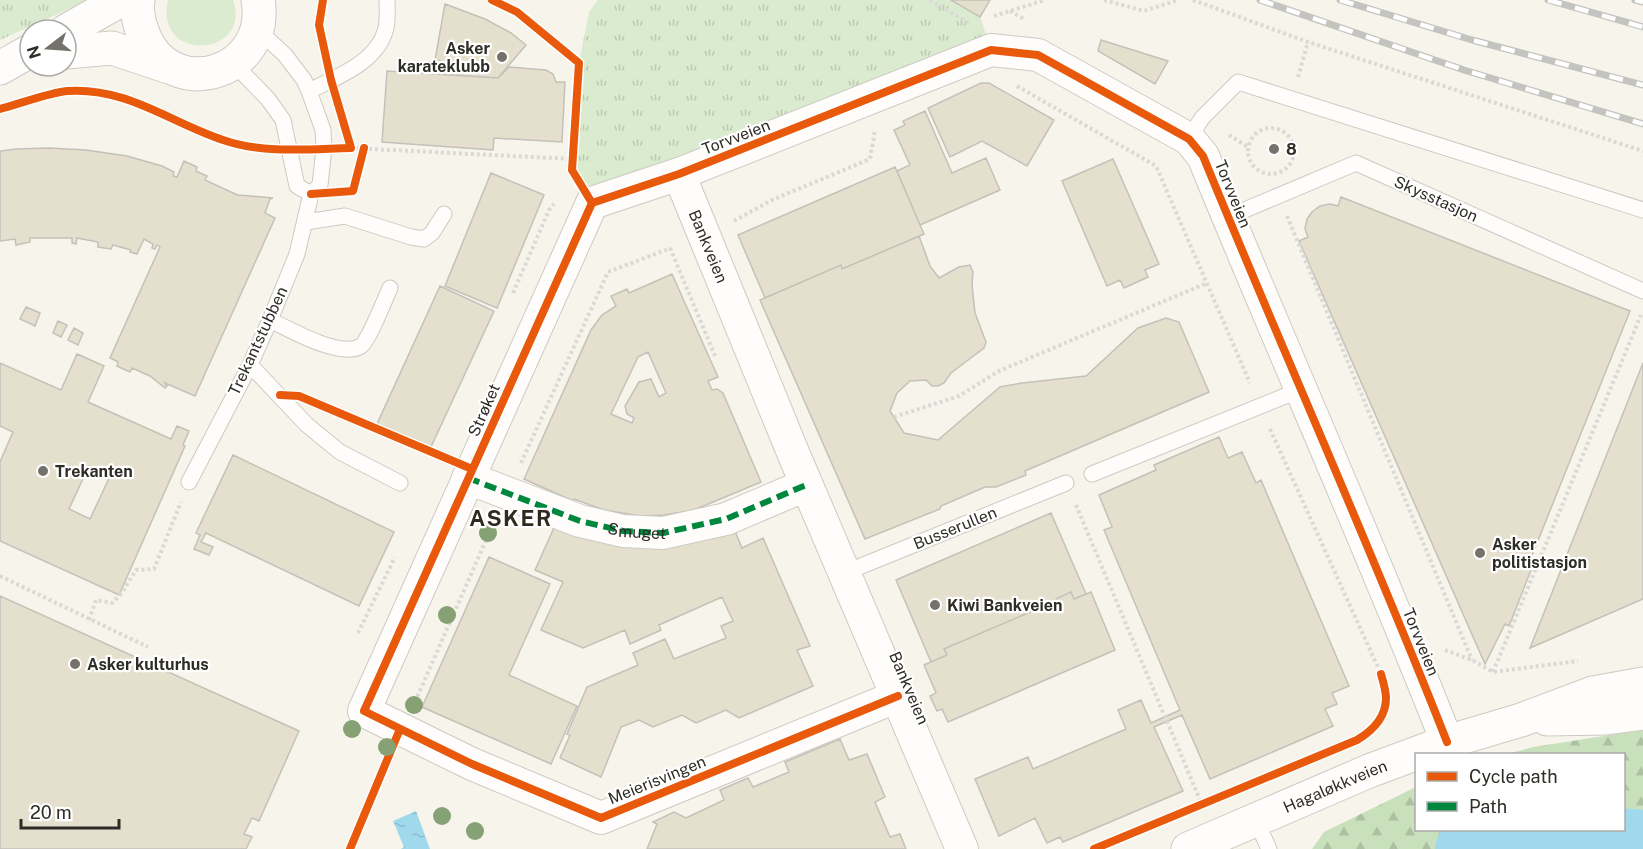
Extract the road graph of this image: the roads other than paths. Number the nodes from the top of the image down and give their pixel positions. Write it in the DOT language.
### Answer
graph roads {
  1 [pos="121,0"];
  2 [pos="138,0"];
  3 [pos="273,0"];
  4 [pos="387,0"];
  5 [pos="258,15"];
  6 [pos="78,24"];
  7 [pos="78,51"];
  8 [pos="234,64"];
  9 [pos="171,67"];
  10 [pos="309,91"];
  11 [pos="1189,139"];
  12 [pos="679,174"];
  13 [pos="311,194"];
  14 [pos="1643,210"];
  15 [pos="444,214"];
  16 [pos="1228,217"];
  17 [pos="306,222"];
  18 [pos="390,288"];
  19 [pos="1643,291"];
  20 [pos="270,320"];
  21 [pos="250,365"];
  22 [pos="1300,390"];
  23 [pos="1092,474"];
  24 [pos="468,478"];
  25 [pos="189,482"];
  26 [pos="400,483"];
  27 [pos="1066,483"];
  28 [pos="806,485"];
  29 [pos="844,573"];
  30 [pos="1643,684"];
  31 [pos="898,696"];
  32 [pos="364,711"];
  33 [pos="1643,713"];
  34 [pos="1521,720"];
  35 [pos="1447,742"];
  36 [pos="1417,753"];
  37 [pos="1415,754"];
  38 [pos="1256,820"];
  39 [pos="962,849"];
  40 [pos="1188,849"];
  41 [pos="1269,849"];
  1 -- 6 [label="street"];
  2 -- 9 [label="street"];
  3 -- 5 [label="street"];
  4 -- 10 [label="lane"];
  5 -- 8 [label="street"];
  5 -- 10 [label="lane, Trekantstubben"];
  7 -- 9 [label="street"];
  8 -- 9 [label="street"];
  8 -- 13 [label="lane"];
  10 -- 13 [label="lane, Trekantstubben"];
  11 -- 12 [label="street, Torvveien"];
  11 -- 14 [label="lane"];
  11 -- 16 [label="street, Torvveien"];
  12 -- 24 [label="street, Strøket"];
  12 -- 28 [label="street, Bankveien"];
  13 -- 17 [label="lane, Trekantstubben"];
  15 -- 17 [label="lane"];
  16 -- 19 [label="lane, Skysstasjon"];
  16 -- 22 [label="street, Torvveien"];
  17 -- 20 [label="lane, Trekantstubben"];
  18 -- 20 [label="lane"];
  20 -- 21 [label="lane, Trekantstubben"];
  21 -- 25 [label="lane, Trekantstubben"];
  21 -- 26 [label="lane"];
  22 -- 23 [label="lane"];
  22 -- 35 [label="street, Torvveien"];
  24 -- 28 [label="street, Smuget"];
  24 -- 32 [label="street, Strøket"];
  27 -- 29 [label="lane, Busserullen"];
  28 -- 29 [label="street, Bankveien"];
  29 -- 31 [label="street, Bankveien"];
  30 -- 34 [label="street, Hagaløkkveien"];
  31 -- 32 [label="street, Meierisvingen"];
  31 -- 39 [label="street, Bankveien"];
  33 -- 34 [label="street, Hagaløkkveien"];
  34 -- 35 [label="street, Hagaløkkveien"];
  35 -- 36 [label="street, Hagaløkkveien"];
  37 -- 38 [label="street, Hagaløkkveien"];
  38 -- 40 [label="street, Hagaløkkveien"];
  38 -- 41 [label="lane"];
}
